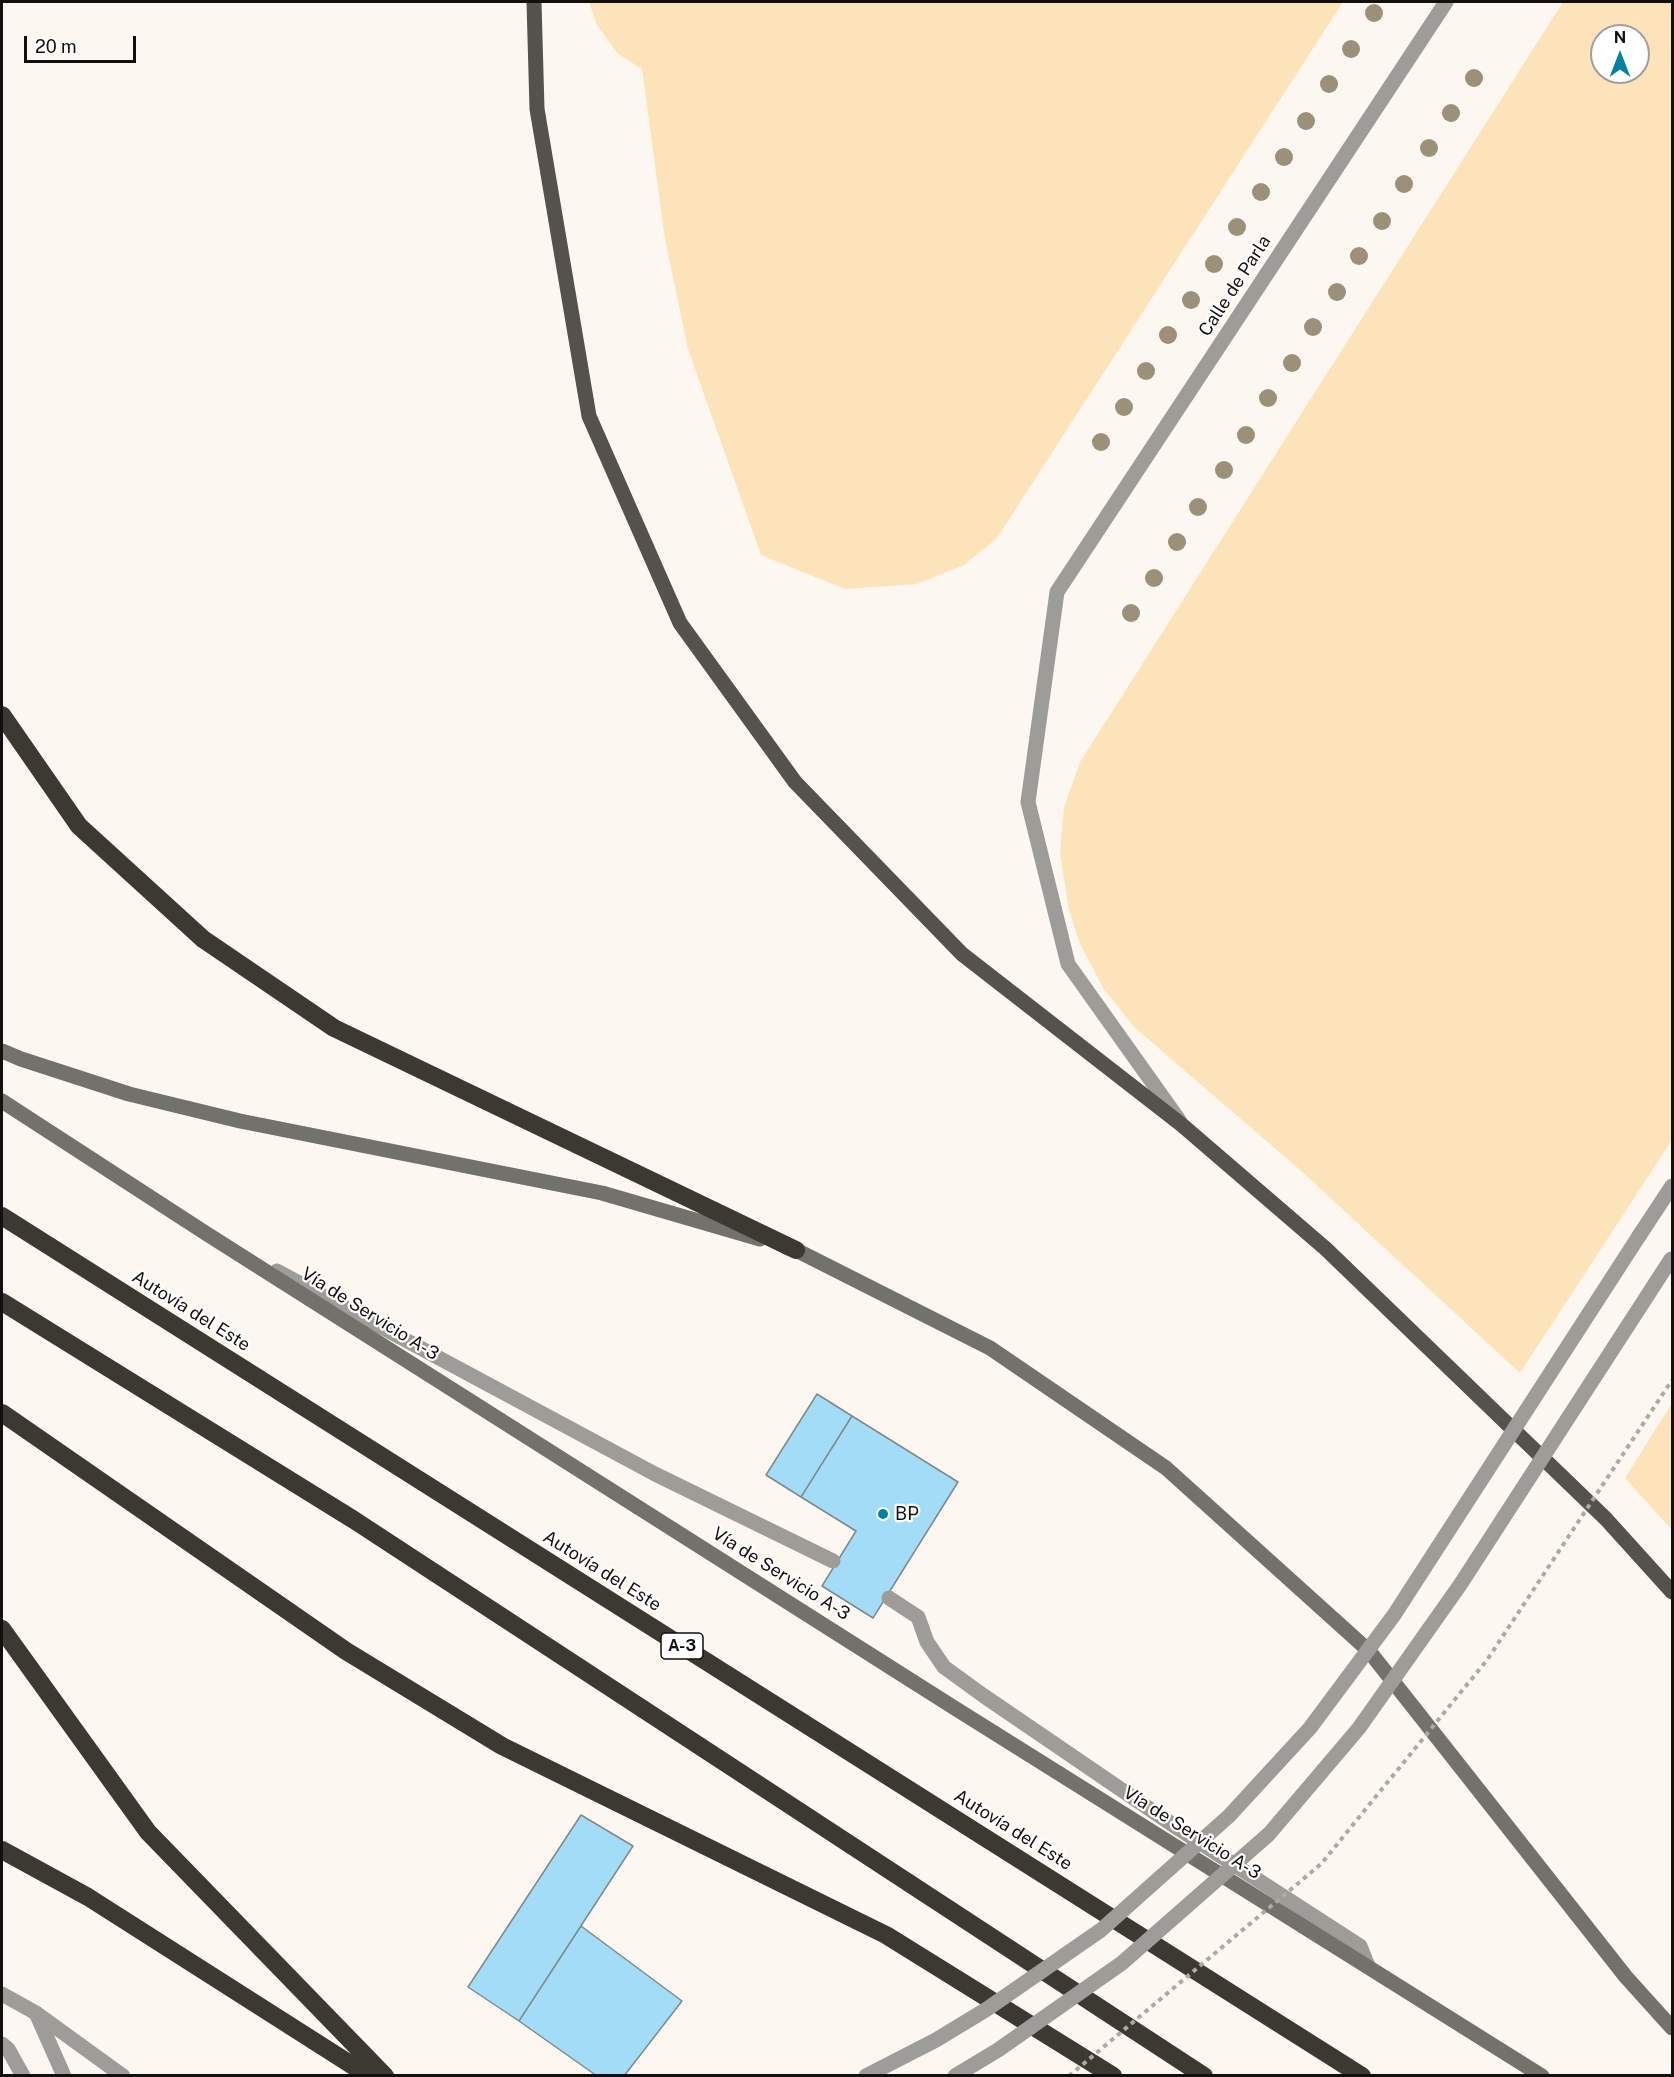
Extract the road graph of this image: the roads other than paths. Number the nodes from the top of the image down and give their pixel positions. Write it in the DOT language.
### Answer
graph roads {
  1 [pos="534,2"];
  2 [pos="1446,2"];
  3 [pos="2,715"];
  4 [pos="2,1051"];
  5 [pos="2,1101"];
  6 [pos="1182,1125"];
  7 [pos="1672,1186"];
  8 [pos="2,1216"];
  9 [pos="207,1234"];
  10 [pos="796,1250"];
  11 [pos="1672,1259"];
  12 [pos="2,1302"];
  13 [pos="2,1413"];
  14 [pos="833,1561"];
  15 [pos="1672,1592"];
  16 [pos="889,1598"];
  17 [pos="2,1629"];
  18 [pos="2,1850"];
  19 [pos="1368,1966"];
  20 [pos="2,1994"];
  21 [pos="36,2013"];
  22 [pos="1672,2028"];
  23 [pos="2,2044"];
  24 [pos="23,2076"];
  25 [pos="64,2076"];
  26 [pos="123,2076"];
  27 [pos="369,2076"];
  28 [pos="385,2076"];
  29 [pos="866,2076"];
  30 [pos="955,2076"];
  31 [pos="1113,2076"];
  32 [pos="1204,2076"];
  33 [pos="1362,2076"];
  34 [pos="1542,2076"];
  1 -- 6 [label="main road"];
  2 -- 6 [label="street, Calle de Parla"];
  3 -- 10 [label="highway"];
  4 -- 10 [label="main road"];
  5 -- 9 [label="main road, Vía de Servicio A-3"];
  6 -- 15 [label="main road"];
  7 -- 29 [label="street, bridge"];
  8 -- 33 [label="highway, Autovía del Este / A-3"];
  9 -- 14 [label="street"];
  9 -- 19 [label="main road, Vía de Servicio A-3"];
  10 -- 22 [label="main road"];
  11 -- 30 [label="street, bridge"];
  12 -- 32 [label="highway"];
  13 -- 31 [label="highway"];
  16 -- 19 [label="street"];
  17 -- 28 [label="highway"];
  18 -- 27 [label="highway"];
  19 -- 34 [label="main road, Vía de Servicio A-3"];
  20 -- 21 [label="street"];
  21 -- 25 [label="street"];
  21 -- 26 [label="street"];
  23 -- 24 [label="street"];
}
